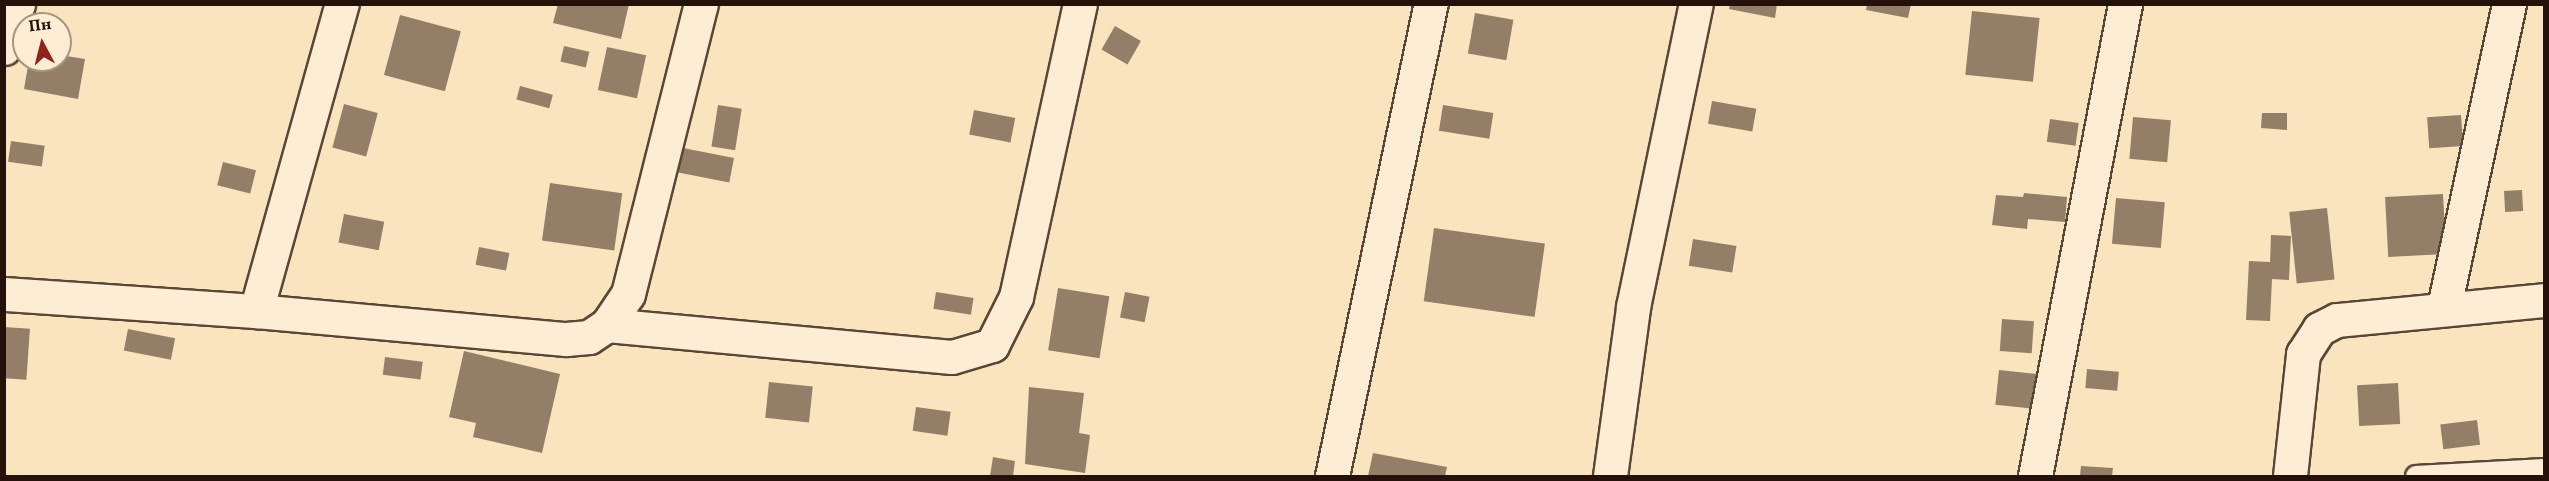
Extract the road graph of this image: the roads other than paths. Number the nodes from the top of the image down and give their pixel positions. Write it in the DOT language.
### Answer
graph roads {
  1 [pos="18,4"];
  2 [pos="342,4"];
  3 [pos="702,4"];
  4 [pos="1080,4"];
  5 [pos="1431,4"];
  6 [pos="1696,4"];
  7 [pos="2125,4"];
  8 [pos="2509,4"];
  9 [pos="4,48"];
  10 [pos="4,294"];
  11 [pos="2544,300"];
  12 [pos="2444,307"];
  13 [pos="256,311"];
  14 [pos="607,325"];
  15 [pos="2544,469"];
  16 [pos="1332,477"];
  17 [pos="1610,477"];
  18 [pos="2036,477"];
  19 [pos="2290,477"];
  20 [pos="2416,477"];
  1 -- 9 [label="street"];
  2 -- 13 [label="street"];
  3 -- 14 [label="street"];
  4 -- 14 [label="street"];
  5 -- 16 [label="street"];
  6 -- 17 [label="street"];
  7 -- 18 [label="street"];
  8 -- 12 [label="street"];
  10 -- 13 [label="street"];
  11 -- 12 [label="street"];
  12 -- 19 [label="street"];
  13 -- 14 [label="street"];
  15 -- 20 [label="lane"];
}
